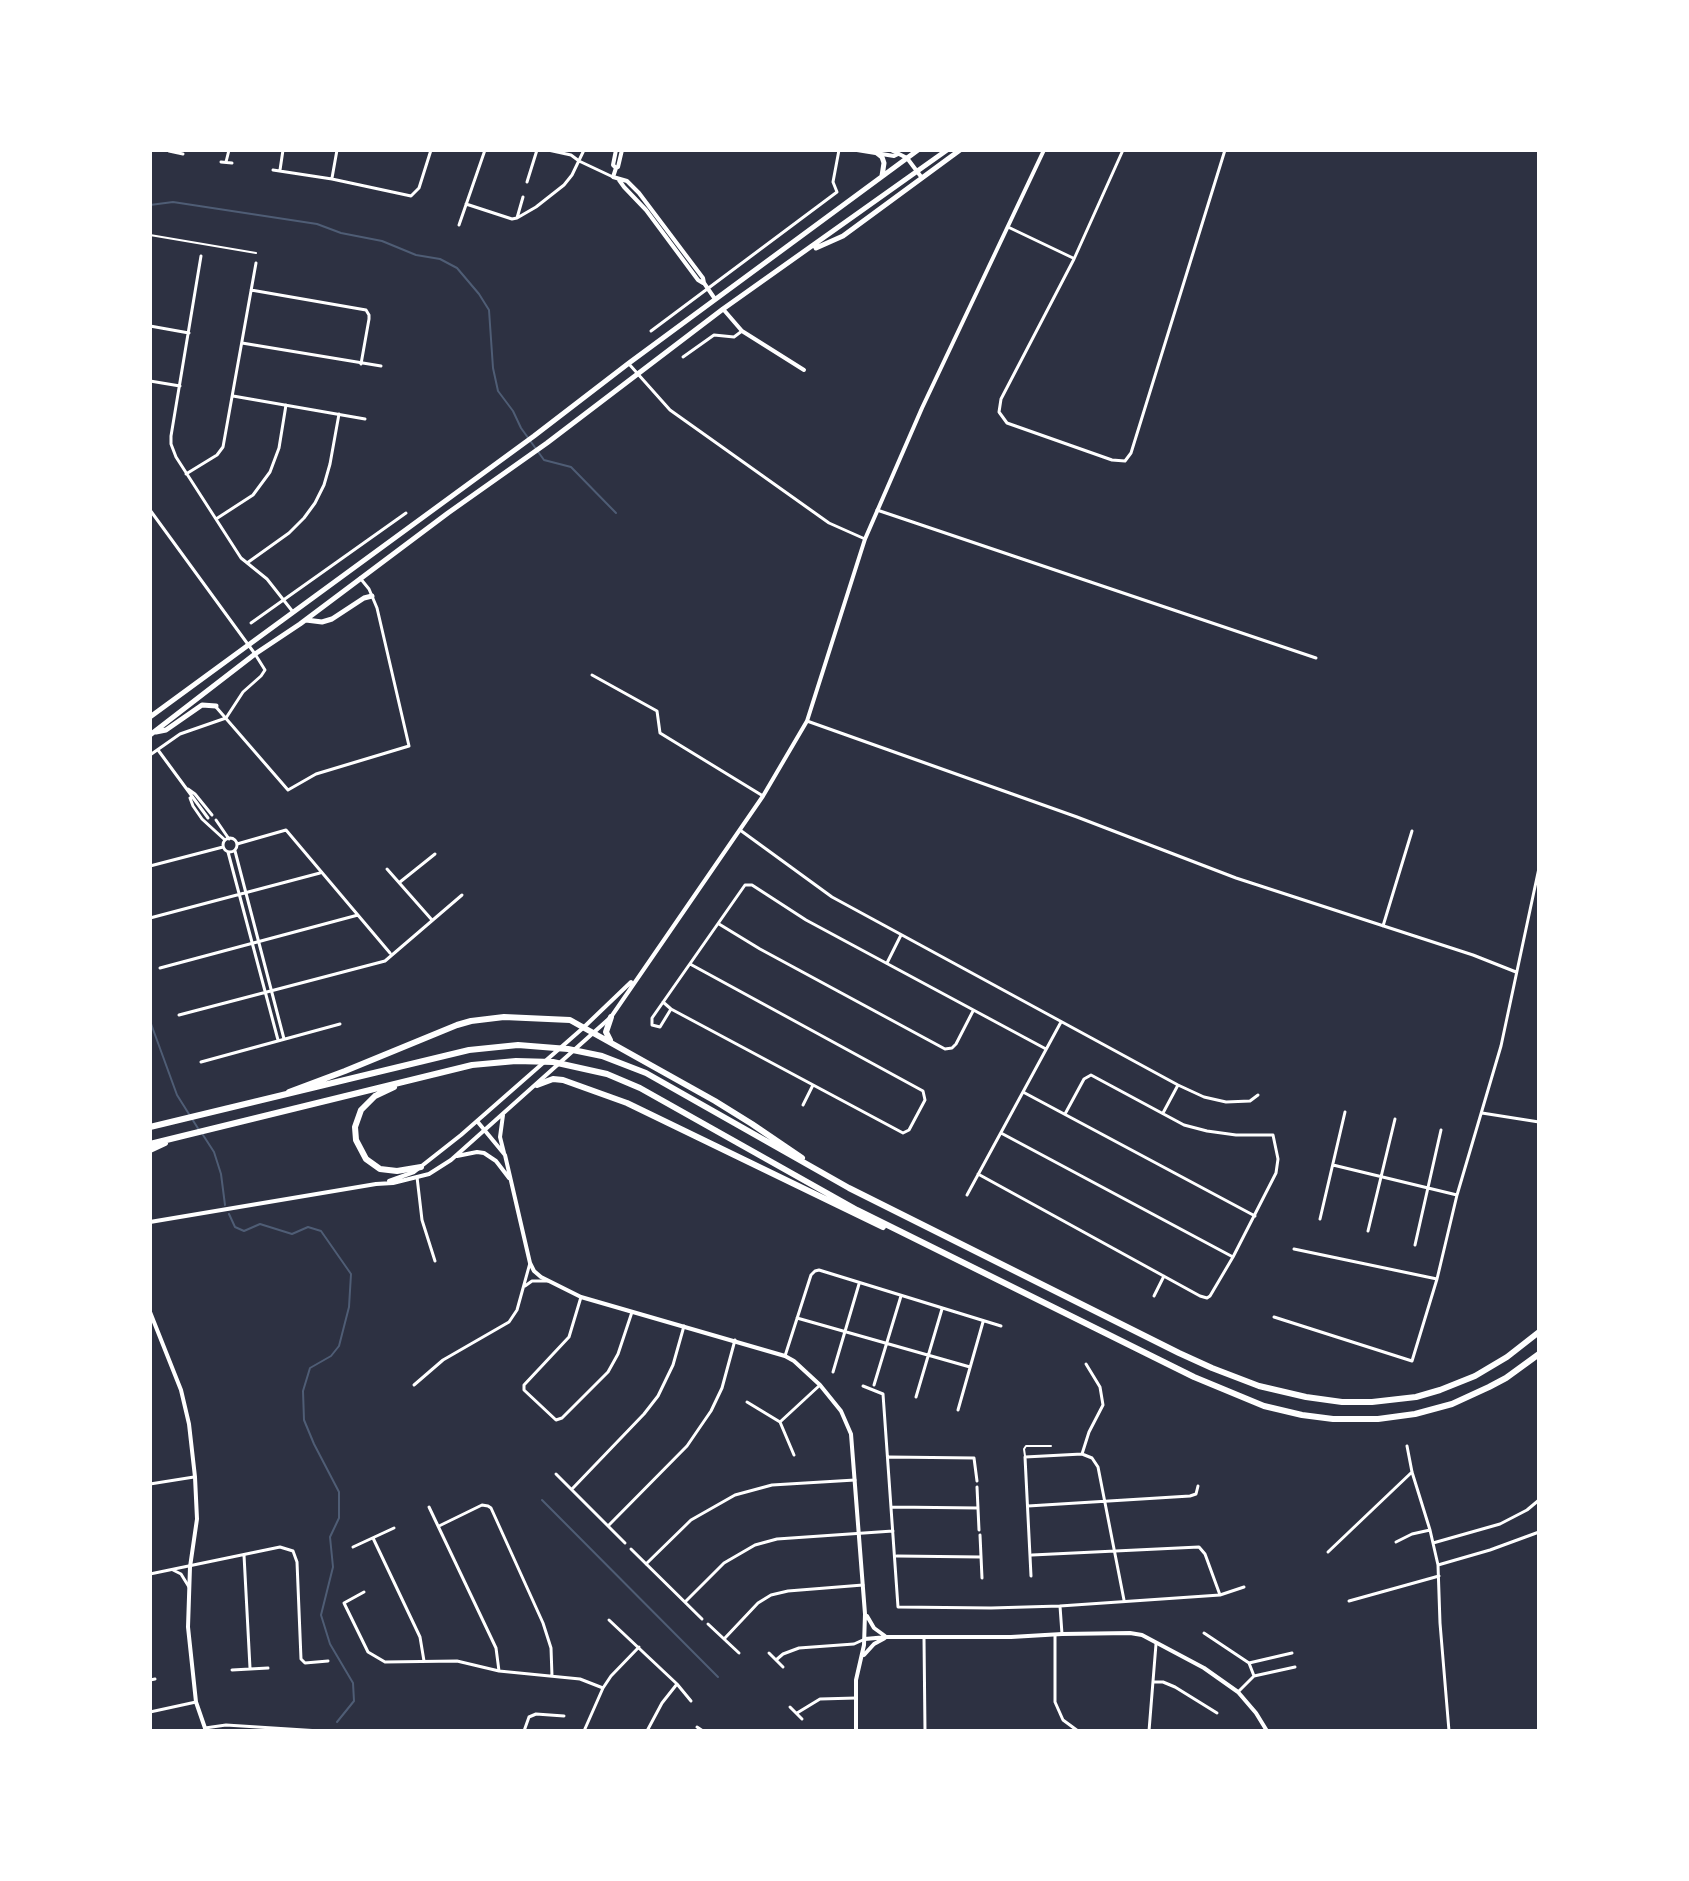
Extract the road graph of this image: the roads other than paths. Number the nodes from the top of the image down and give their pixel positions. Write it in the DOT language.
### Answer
graph roads {
  1 [pos="229,150"];
  2 [pos="283,150"];
  3 [pos="337,150"];
  4 [pos="431,150"];
  5 [pos="485,150"];
  6 [pos="537,150"];
  7 [pos="548,150"];
  8 [pos="584,150"];
  9 [pos="619,150"];
  10 [pos="839,150"];
  11 [pos="857,150"];
  12 [pos="891,150"];
  13 [pos="918,150"];
  14 [pos="947,150"];
  15 [pos="960,150"];
  16 [pos="1044,150"];
  17 [pos="1123,150"];
  18 [pos="1225,150"];
  19 [pos="169,151"];
  20 [pos="176,151"];
  21 [pos="877,153"];
  22 [pos="183,154"];
  23 [pos="898,154"];
  24 [pos="907,158"];
  25 [pos="579,161"];
  26 [pos="221,162"];
  27 [pos="273,170"];
  28 [pos="280,170"];
  29 [pos="917,172"];
  30 [pos="882,176"];
  31 [pos="613,177"];
  32 [pos="922,178"];
  33 [pos="332,179"];
  34 [pos="527,182"];
  35 [pos="523,197"];
  36 [pos="466,204"];
  37 [pos="517,218"];
  38 [pos="459,225"];
  39 [pos="1008,227"];
  40 [pos="150,235"];
  41 [pos="256,253"];
  42 [pos="804,253"];
  43 [pos="201,256"];
  44 [pos="1074,259"];
  45 [pos="256,263"];
  46 [pos="709,289"];
  47 [pos="251,290"];
  48 [pos="715,299"];
  49 [pos="723,309"];
  50 [pos="150,326"];
  51 [pos="651,331"];
  52 [pos="742,331"];
  53 [pos="189,333"];
  54 [pos="242,343"];
  55 [pos="683,357"];
  56 [pos="629,363"];
  57 [pos="361,364"];
  58 [pos="381,366"];
  59 [pos="804,370"];
  60 [pos="637,374"];
  61 [pos="150,381"];
  62 [pos="180,386"];
  63 [pos="233,396"];
  64 [pos="286,405"];
  65 [pos="339,414"];
  66 [pos="365,419"];
  67 [pos="186,474"];
  68 [pos="150,510"];
  69 [pos="877,510"];
  70 [pos="406,513"];
  71 [pos="216,519"];
  72 [pos="865,539"];
  73 [pos="247,563"];
  74 [pos="360,578"];
  75 [pos="372,596"];
  76 [pos="283,599"];
  77 [pos="293,612"];
  78 [pos="305,620"];
  79 [pos="251,623"];
  80 [pos="248,646"];
  81 [pos="255,654"];
  82 [pos="1316,658"];
  83 [pos="592,675"];
  84 [pos="216,706"];
  85 [pos="150,717"];
  86 [pos="226,718"];
  87 [pos="807,721"];
  88 [pos="153,734"];
  89 [pos="158,750"];
  90 [pos="150,755"];
  91 [pos="185,787"];
  92 [pos="763,796"];
  93 [pos="212,819"];
  94 [pos="213,829"];
  95 [pos="740,830"];
  96 [pos="1412,831"];
  97 [pos="227,840"];
  98 [pos="237,844"];
  99 [pos="223,847"];
  100 [pos="235,851"];
  101 [pos="228,852"];
  102 [pos="435,854"];
  103 [pos="150,866"];
  104 [pos="1539,868"];
  105 [pos="387,869"];
  106 [pos="321,872"];
  107 [pos="400,882"];
  108 [pos="245,893"];
  109 [pos="239,894"];
  110 [pos="462,895"];
  111 [pos="358,915"];
  112 [pos="150,918"];
  113 [pos="432,920"];
  114 [pos="719,924"];
  115 [pos="1383,926"];
  116 [pos="901,935"];
  117 [pos="258,942"];
  118 [pos="252,943"];
  119 [pos="391,954"];
  120 [pos="887,963"];
  121 [pos="690,964"];
  122 [pos="160,968"];
  123 [pos="1516,972"];
  124 [pos="639,975"];
  125 [pos="271,991"];
  126 [pos="265,992"];
  127 [pos="663,1002"];
  128 [pos="671,1009"];
  129 [pos="973,1010"];
  130 [pos="179,1015"];
  131 [pos="611,1017"];
  132 [pos="1061,1022"];
  133 [pos="340,1024"];
  134 [pos="583,1028"];
  135 [pos="594,1034"];
  136 [pos="284,1039"];
  137 [pos="278,1040"];
  138 [pos="616,1045"];
  139 [pos="1046,1049"];
  140 [pos="201,1062"];
  141 [pos="402,1083"];
  142 [pos="537,1085"];
  143 [pos="813,1085"];
  144 [pos="1178,1085"];
  145 [pos="1023,1092"];
  146 [pos="1258,1095"];
  147 [pos="270,1099"];
  148 [pos="803,1105"];
  149 [pos="1345,1112"];
  150 [pos="1482,1113"];
  151 [pos="503,1114"];
  152 [pos="1065,1114"];
  153 [pos="1163,1114"];
  154 [pos="1395,1119"];
  155 [pos="477,1121"];
  156 [pos="1539,1122"];
  157 [pos="150,1127"];
  158 [pos="485,1130"];
  159 [pos="1441,1130"];
  160 [pos="1001,1133"];
  161 [pos="150,1147"];
  162 [pos="505,1155"];
  163 [pos="455,1156"];
  164 [pos="1333,1165"];
  165 [pos="421,1167"];
  166 [pos="978,1174"];
  167 [pos="1380,1176"];
  168 [pos="417,1177"];
  169 [pos="829,1177"];
  170 [pos="512,1183"];
  171 [pos="376,1184"];
  172 [pos="1428,1188"];
  173 [pos="967,1195"];
  174 [pos="1457,1195"];
  175 [pos="1255,1216"];
  176 [pos="1320,1219"];
  177 [pos="150,1222"];
  178 [pos="1368,1231"];
  179 [pos="901,1232"];
  180 [pos="1415,1245"];
  181 [pos="1294,1249"];
  182 [pos="1233,1257"];
  183 [pos="435,1261"];
  184 [pos="530,1263"];
  185 [pos="1164,1276"];
  186 [pos="1437,1279"];
  187 [pos="548,1281"];
  188 [pos="859,1283"];
  189 [pos="523,1289"];
  190 [pos="901,1296"];
  191 [pos="1154,1296"];
  192 [pos="581,1297"];
  193 [pos="942,1308"];
  194 [pos="150,1312"];
  195 [pos="632,1312"];
  196 [pos="1274,1317"];
  197 [pos="797,1318"];
  198 [pos="983,1321"];
  199 [pos="684,1326"];
  200 [pos="1001,1326"];
  201 [pos="845,1331"];
  202 [pos="1539,1332"];
  203 [pos="735,1340"];
  204 [pos="887,1343"];
  205 [pos="1539,1354"];
  206 [pos="928,1355"];
  207 [pos="785,1356"];
  208 [pos="1086,1364"];
  209 [pos="970,1367"];
  210 [pos="833,1372"];
  211 [pos="414,1385"];
  212 [pos="820,1385"];
  213 [pos="874,1385"];
  214 [pos="863,1386"];
  215 [pos="916,1397"];
  216 [pos="747,1402"];
  217 [pos="958,1410"];
  218 [pos="780,1422"];
  219 [pos="1051,1446"];
  220 [pos="1407,1446"];
  221 [pos="1082,1454"];
  222 [pos="794,1455"];
  223 [pos="888,1457"];
  224 [pos="1025,1457"];
  225 [pos="1412,1472"];
  226 [pos="556,1474"];
  227 [pos="195,1477"];
  228 [pos="855,1480"];
  229 [pos="150,1484"];
  230 [pos="1198,1486"];
  231 [pos="572,1489"];
  232 [pos="1539,1500"];
  233 [pos="1104,1502"];
  234 [pos="1028,1506"];
  235 [pos="429,1507"];
  236 [pos="892,1507"];
  237 [pos="978,1508"];
  238 [pos="439,1526"];
  239 [pos="608,1526"];
  240 [pos="394,1528"];
  241 [pos="979,1530"];
  242 [pos="1430,1530"];
  243 [pos="893,1531"];
  244 [pos="1539,1532"];
  245 [pos="859,1533"];
  246 [pos="980,1535"];
  247 [pos="373,1538"];
  248 [pos="1396,1542"];
  249 [pos="625,1543"];
  250 [pos="1433,1543"];
  251 [pos="353,1547"];
  252 [pos="631,1549"];
  253 [pos="1114,1551"];
  254 [pos="1328,1552"];
  255 [pos="244,1555"];
  256 [pos="1030,1555"];
  257 [pos="895,1556"];
  258 [pos="981,1557"];
  259 [pos="646,1564"];
  260 [pos="1438,1565"];
  261 [pos="190,1567"];
  262 [pos="173,1570"];
  263 [pos="150,1574"];
  264 [pos="1031,1576"];
  265 [pos="1439,1576"];
  266 [pos="982,1578"];
  267 [pos="863,1585"];
  268 [pos="1244,1587"];
  269 [pos="189,1588"];
  270 [pos="364,1592"];
  271 [pos="1220,1595"];
  272 [pos="1124,1600"];
  273 [pos="1349,1601"];
  274 [pos="685,1602"];
  275 [pos="1060,1606"];
  276 [pos="865,1614"];
  277 [pos="702,1619"];
  278 [pos="609,1620"];
  279 [pos="708,1624"];
  280 [pos="1204,1633"];
  281 [pos="1062,1634"];
  282 [pos="1055,1635"];
  283 [pos="887,1637"];
  284 [pos="924,1638"];
  285 [pos="724,1639"];
  286 [pos="865,1639"];
  287 [pos="1156,1644"];
  288 [pos="639,1647"];
  289 [pos="739,1653"];
  290 [pos="769,1653"];
  291 [pos="1292,1653"];
  292 [pos="862,1657"];
  293 [pos="776,1660"];
  294 [pos="328,1661"];
  295 [pos="424,1661"];
  296 [pos="1249,1663"];
  297 [pos="783,1667"];
  298 [pos="1295,1667"];
  299 [pos="250,1668"];
  300 [pos="268,1668"];
  301 [pos="232,1670"];
  302 [pos="499,1671"];
  303 [pos="552,1676"];
  304 [pos="1254,1676"];
  305 [pos="1154,1682"];
  306 [pos="677,1684"];
  307 [pos="603,1688"];
  308 [pos="1238,1692"];
  309 [pos="856,1698"];
  310 [pos="691,1701"];
  311 [pos="196,1702"];
  312 [pos="790,1707"];
  313 [pos="150,1712"];
  314 [pos="797,1713"];
  315 [pos="1217,1713"];
  316 [pos="564,1716"];
  317 [pos="802,1719"];
  318 [pos="697,1727"];
  319 [pos="205,1730"];
  320 [pos="320,1731"];
  321 [pos="524,1731"];
  322 [pos="584,1731"];
  323 [pos="647,1731"];
  324 [pos="703,1731"];
  325 [pos="856,1731"];
  326 [pos="925,1731"];
  327 [pos="1078,1731"];
  328 [pos="1149,1731"];
  329 [pos="1267,1731"];
  330 [pos="1449,1731"];
  1 -- 26 [label="street"];
  2 -- 28 [label="street"];
  3 -- 33 [label="street"];
  4 -- 33 [label="street"];
  5 -- 36 [label="street"];
  6 -- 34 [label="street"];
  7 -- 25 [label="street"];
  8 -- 25 [label="street"];
  9 -- 31 [label="street"];
  10 -- 46 [label="street"];
  11 -- 21 [label="street"];
  12 -- 23 [label="street"];
  13 -- 24 [label="main road"];
  14 -- 29 [label="main road"];
  15 -- 32 [label="main road"];
  16 -- 39 [label="street"];
  17 -- 44 [label="street"];
  18 -- 44 [label="street"];
  19 -- 20 [label="street"];
  20 -- 22 [label="street"];
  21 -- 23 [label="street"];
  21 -- 30 [label="main road"];
  23 -- 24 [label="street"];
  24 -- 29 [label="street"];
  24 -- 30 [label="main road"];
  25 -- 31 [label="street"];
  25 -- 37 [label="street"];
  27 -- 28 [label="street"];
  28 -- 33 [label="street"];
  29 -- 32 [label="street"];
  29 -- 42 [label="main road"];
  30 -- 48 [label="main road"];
  31 -- 46 [label="street"];
  32 -- 42 [label="main road"];
  35 -- 37 [label="street"];
  36 -- 37 [label="street"];
  36 -- 38 [label="street"];
  39 -- 44 [label="street"];
  39 -- 69 [label="street"];
  40 -- 41 [label="lane"];
  42 -- 49 [label="main road"];
  43 -- 53 [label="street"];
  45 -- 47 [label="street"];
  46 -- 48 [label="street"];
  46 -- 51 [label="street"];
  47 -- 54 [label="street"];
  47 -- 57 [label="street"];
  48 -- 56 [label="main road"];
  49 -- 52 [label="street"];
  49 -- 60 [label="main road"];
  50 -- 53 [label="street"];
  52 -- 55 [label="street"];
  52 -- 59 [label="street"];
  53 -- 62 [label="street"];
  54 -- 57 [label="street"];
  54 -- 63 [label="street"];
  56 -- 60 [label="street"];
  56 -- 77 [label="main road"];
  57 -- 58 [label="street"];
  60 -- 72 [label="street"];
  60 -- 74 [label="main road"];
  61 -- 62 [label="street"];
  62 -- 67 [label="street"];
  63 -- 64 [label="street"];
  63 -- 67 [label="street"];
  64 -- 65 [label="street"];
  64 -- 71 [label="street"];
  65 -- 66 [label="street"];
  65 -- 73 [label="street"];
  67 -- 71 [label="street"];
  68 -- 80 [label="street"];
  69 -- 72 [label="street"];
  69 -- 82 [label="street"];
  70 -- 76 [label="street"];
  71 -- 73 [label="street"];
  72 -- 87 [label="street"];
  73 -- 76 [label="street"];
  74 -- 75 [label="street"];
  74 -- 78 [label="main road"];
  75 -- 78 [label="main road"];
  75 -- 86 [label="street"];
  76 -- 77 [label="street"];
  76 -- 79 [label="street"];
  77 -- 80 [label="main road"];
  78 -- 81 [label="main road"];
  80 -- 81 [label="street"];
  80 -- 85 [label="main road"];
  81 -- 86 [label="street"];
  81 -- 88 [label="main road"];
  83 -- 92 [label="street"];
  84 -- 86 [label="street"];
  84 -- 88 [label="main road"];
  86 -- 89 [label="street"];
  87 -- 92 [label="street"];
  87 -- 115 [label="street"];
  89 -- 90 [label="street"];
  89 -- 91 [label="street"];
  91 -- 93 [label="street"];
  91 -- 94 [label="street"];
  92 -- 95 [label="street"];
  93 -- 94 [label="street"];
  93 -- 97 [label="street"];
  94 -- 97 [label="street"];
  95 -- 116 [label="street"];
  95 -- 124 [label="street"];
  96 -- 115 [label="street"];
  97 -- 98 [label="street"];
  97 -- 99 [label="street"];
  98 -- 100 [label="street"];
  98 -- 106 [label="street"];
  99 -- 101 [label="street"];
  99 -- 103 [label="street"];
  100 -- 101 [label="street"];
  100 -- 108 [label="street"];
  101 -- 109 [label="street"];
  102 -- 107 [label="street"];
  104 -- 123 [label="street"];
  105 -- 107 [label="street"];
  106 -- 108 [label="street"];
  106 -- 111 [label="street"];
  107 -- 113 [label="street"];
  108 -- 109 [label="street"];
  108 -- 117 [label="street"];
  109 -- 112 [label="street"];
  109 -- 118 [label="street"];
  110 -- 113 [label="street"];
  111 -- 117 [label="street"];
  111 -- 119 [label="street"];
  113 -- 119 [label="street"];
  114 -- 120 [label="street"];
  114 -- 121 [label="street"];
  114 -- 129 [label="street"];
  115 -- 123 [label="street"];
  116 -- 120 [label="street"];
  116 -- 132 [label="street"];
  117 -- 118 [label="street"];
  117 -- 125 [label="street"];
  118 -- 122 [label="street"];
  118 -- 126 [label="street"];
  119 -- 125 [label="street"];
  120 -- 129 [label="street"];
  121 -- 127 [label="street"];
  121 -- 143 [label="street"];
  123 -- 150 [label="street"];
  124 -- 131 [label="street"];
  124 -- 134 [label="street"];
  125 -- 126 [label="street"];
  125 -- 136 [label="street"];
  126 -- 130 [label="street"];
  126 -- 137 [label="street"];
  127 -- 128 [label="street"];
  127 -- 128 [label="street"];
  128 -- 143 [label="street"];
  129 -- 139 [label="street"];
  131 -- 135 [label="street"];
  131 -- 138 [label="highway"];
  132 -- 139 [label="street"];
  132 -- 144 [label="street"];
  133 -- 136 [label="street"];
  134 -- 135 [label="highway"];
  134 -- 147 [label="highway"];
  134 -- 155 [label="street"];
  135 -- 138 [label="highway"];
  135 -- 142 [label="street"];
  136 -- 137 [label="street"];
  137 -- 140 [label="street"];
  138 -- 169 [label="highway"];
  139 -- 145 [label="street"];
  141 -- 161 [label="highway"];
  141 -- 165 [label="highway"];
  141 -- 179 [label="highway"];
  142 -- 151 [label="street"];
  142 -- 179 [label="highway"];
  143 -- 148 [label="street"];
  144 -- 146 [label="street"];
  144 -- 153 [label="street"];
  145 -- 152 [label="street"];
  145 -- 160 [label="street"];
  147 -- 157 [label="highway"];
  147 -- 169 [label="highway"];
  149 -- 164 [label="street"];
  150 -- 156 [label="street"];
  150 -- 174 [label="street"];
  151 -- 158 [label="street"];
  151 -- 162 [label="street"];
  152 -- 153 [label="street"];
  152 -- 175 [label="street"];
  153 -- 175 [label="street"];
  154 -- 167 [label="street"];
  155 -- 158 [label="street"];
  155 -- 165 [label="street"];
  158 -- 162 [label="street"];
  158 -- 163 [label="street"];
  159 -- 172 [label="street"];
  160 -- 166 [label="street"];
  160 -- 182 [label="street"];
  162 -- 170 [label="street"];
  163 -- 168 [label="street"];
  163 -- 170 [label="street"];
  164 -- 167 [label="street"];
  164 -- 176 [label="street"];
  165 -- 171 [label="street"];
  166 -- 173 [label="street"];
  166 -- 185 [label="street"];
  167 -- 172 [label="street"];
  167 -- 178 [label="street"];
  168 -- 171 [label="street"];
  168 -- 183 [label="street"];
  169 -- 202 [label="highway"];
  170 -- 184 [label="street"];
  171 -- 177 [label="street"];
  172 -- 174 [label="street"];
  172 -- 180 [label="street"];
  174 -- 186 [label="street"];
  175 -- 182 [label="street"];
  179 -- 205 [label="highway"];
  181 -- 186 [label="street"];
  182 -- 185 [label="street"];
  184 -- 187 [label="street"];
  184 -- 189 [label="street"];
  185 -- 191 [label="street"];
  186 -- 196 [label="street"];
  187 -- 189 [label="street"];
  187 -- 192 [label="street"];
  188 -- 190 [label="street"];
  188 -- 197 [label="street"];
  188 -- 201 [label="street"];
  189 -- 211 [label="street"];
  190 -- 193 [label="street"];
  190 -- 204 [label="street"];
  192 -- 195 [label="street"];
  192 -- 195 [label="street"];
  193 -- 198 [label="street"];
  193 -- 206 [label="street"];
  194 -- 227 [label="street"];
  195 -- 199 [label="street"];
  197 -- 201 [label="street"];
  197 -- 207 [label="street"];
  198 -- 200 [label="street"];
  198 -- 209 [label="street"];
  199 -- 203 [label="street"];
  199 -- 231 [label="street"];
  201 -- 204 [label="street"];
  201 -- 210 [label="street"];
  203 -- 207 [label="street"];
  203 -- 239 [label="street"];
  204 -- 206 [label="street"];
  204 -- 213 [label="street"];
  206 -- 209 [label="street"];
  206 -- 215 [label="street"];
  207 -- 212 [label="street"];
  208 -- 221 [label="street"];
  209 -- 217 [label="street"];
  212 -- 218 [label="street"];
  212 -- 228 [label="street"];
  214 -- 223 [label="street"];
  216 -- 218 [label="street"];
  218 -- 222 [label="street"];
  219 -- 224 [label="lane"];
  220 -- 225 [label="street"];
  221 -- 224 [label="street"];
  221 -- 233 [label="street"];
  223 -- 236 [label="street"];
  223 -- 237 [label="street"];
  224 -- 234 [label="street"];
  225 -- 242 [label="street"];
  225 -- 254 [label="street"];
  226 -- 231 [label="street"];
  227 -- 229 [label="street"];
  227 -- 261 [label="street"];
  228 -- 245 [label="street"];
  228 -- 259 [label="street"];
  230 -- 233 [label="street"];
  231 -- 239 [label="street"];
  232 -- 250 [label="street"];
  233 -- 234 [label="street"];
  233 -- 253 [label="street"];
  234 -- 256 [label="street"];
  235 -- 238 [label="street"];
  236 -- 237 [label="street"];
  236 -- 243 [label="street"];
  237 -- 241 [label="street"];
  238 -- 302 [label="street"];
  238 -- 303 [label="street"];
  239 -- 249 [label="street"];
  240 -- 247 [label="street"];
  242 -- 248 [label="street"];
  242 -- 250 [label="street"];
  243 -- 245 [label="street"];
  243 -- 257 [label="street"];
  244 -- 260 [label="street"];
  245 -- 267 [label="street"];
  245 -- 274 [label="street"];
  246 -- 258 [label="street"];
  247 -- 251 [label="street"];
  247 -- 295 [label="street"];
  250 -- 260 [label="street"];
  252 -- 259 [label="street"];
  253 -- 256 [label="street"];
  253 -- 271 [label="street"];
  253 -- 272 [label="street"];
  255 -- 261 [label="street"];
  255 -- 294 [label="street"];
  255 -- 299 [label="street"];
  256 -- 264 [label="street"];
  257 -- 258 [label="street"];
  257 -- 275 [label="street"];
  258 -- 266 [label="street"];
  259 -- 274 [label="street"];
  260 -- 265 [label="street"];
  261 -- 262 [label="street"];
  261 -- 269 [label="street"];
  262 -- 263 [label="street"];
  262 -- 269 [label="street"];
  265 -- 273 [label="street"];
  265 -- 330 [label="street"];
  267 -- 276 [label="street"];
  267 -- 285 [label="street"];
  268 -- 271 [label="street"];
  269 -- 311 [label="street"];
  270 -- 295 [label="street"];
  271 -- 272 [label="street"];
  272 -- 275 [label="street"];
  274 -- 277 [label="street"];
  275 -- 281 [label="street"];
  276 -- 283 [label="street"];
  276 -- 286 [label="street"];
  278 -- 288 [label="street"];
  279 -- 285 [label="street"];
  280 -- 296 [label="street"];
  281 -- 282 [label="street"];
  281 -- 287 [label="street"];
  282 -- 284 [label="street"];
  282 -- 327 [label="street"];
  283 -- 284 [label="street"];
  283 -- 286 [label="street"];
  283 -- 292 [label="street"];
  284 -- 326 [label="street"];
  285 -- 289 [label="street"];
  286 -- 292 [label="street"];
  286 -- 293 [label="street"];
  287 -- 305 [label="street"];
  287 -- 308 [label="street"];
  288 -- 306 [label="street"];
  288 -- 307 [label="street"];
  290 -- 293 [label="street"];
  291 -- 296 [label="street"];
  292 -- 309 [label="street"];
  293 -- 297 [label="street"];
  295 -- 302 [label="street"];
  296 -- 304 [label="street"];
  298 -- 304 [label="street"];
  299 -- 300 [label="street"];
  299 -- 301 [label="street"];
  302 -- 303 [label="street"];
  303 -- 307 [label="street"];
  304 -- 308 [label="street"];
  305 -- 315 [label="street"];
  305 -- 328 [label="street"];
  306 -- 310 [label="street"];
  306 -- 323 [label="street"];
  307 -- 322 [label="street"];
  308 -- 329 [label="street"];
  309 -- 314 [label="street"];
  309 -- 325 [label="street"];
  311 -- 313 [label="street"];
  311 -- 319 [label="street"];
  312 -- 314 [label="street"];
  314 -- 317 [label="street"];
  316 -- 321 [label="street"];
  318 -- 324 [label="street"];
  319 -- 320 [label="street"];
}
